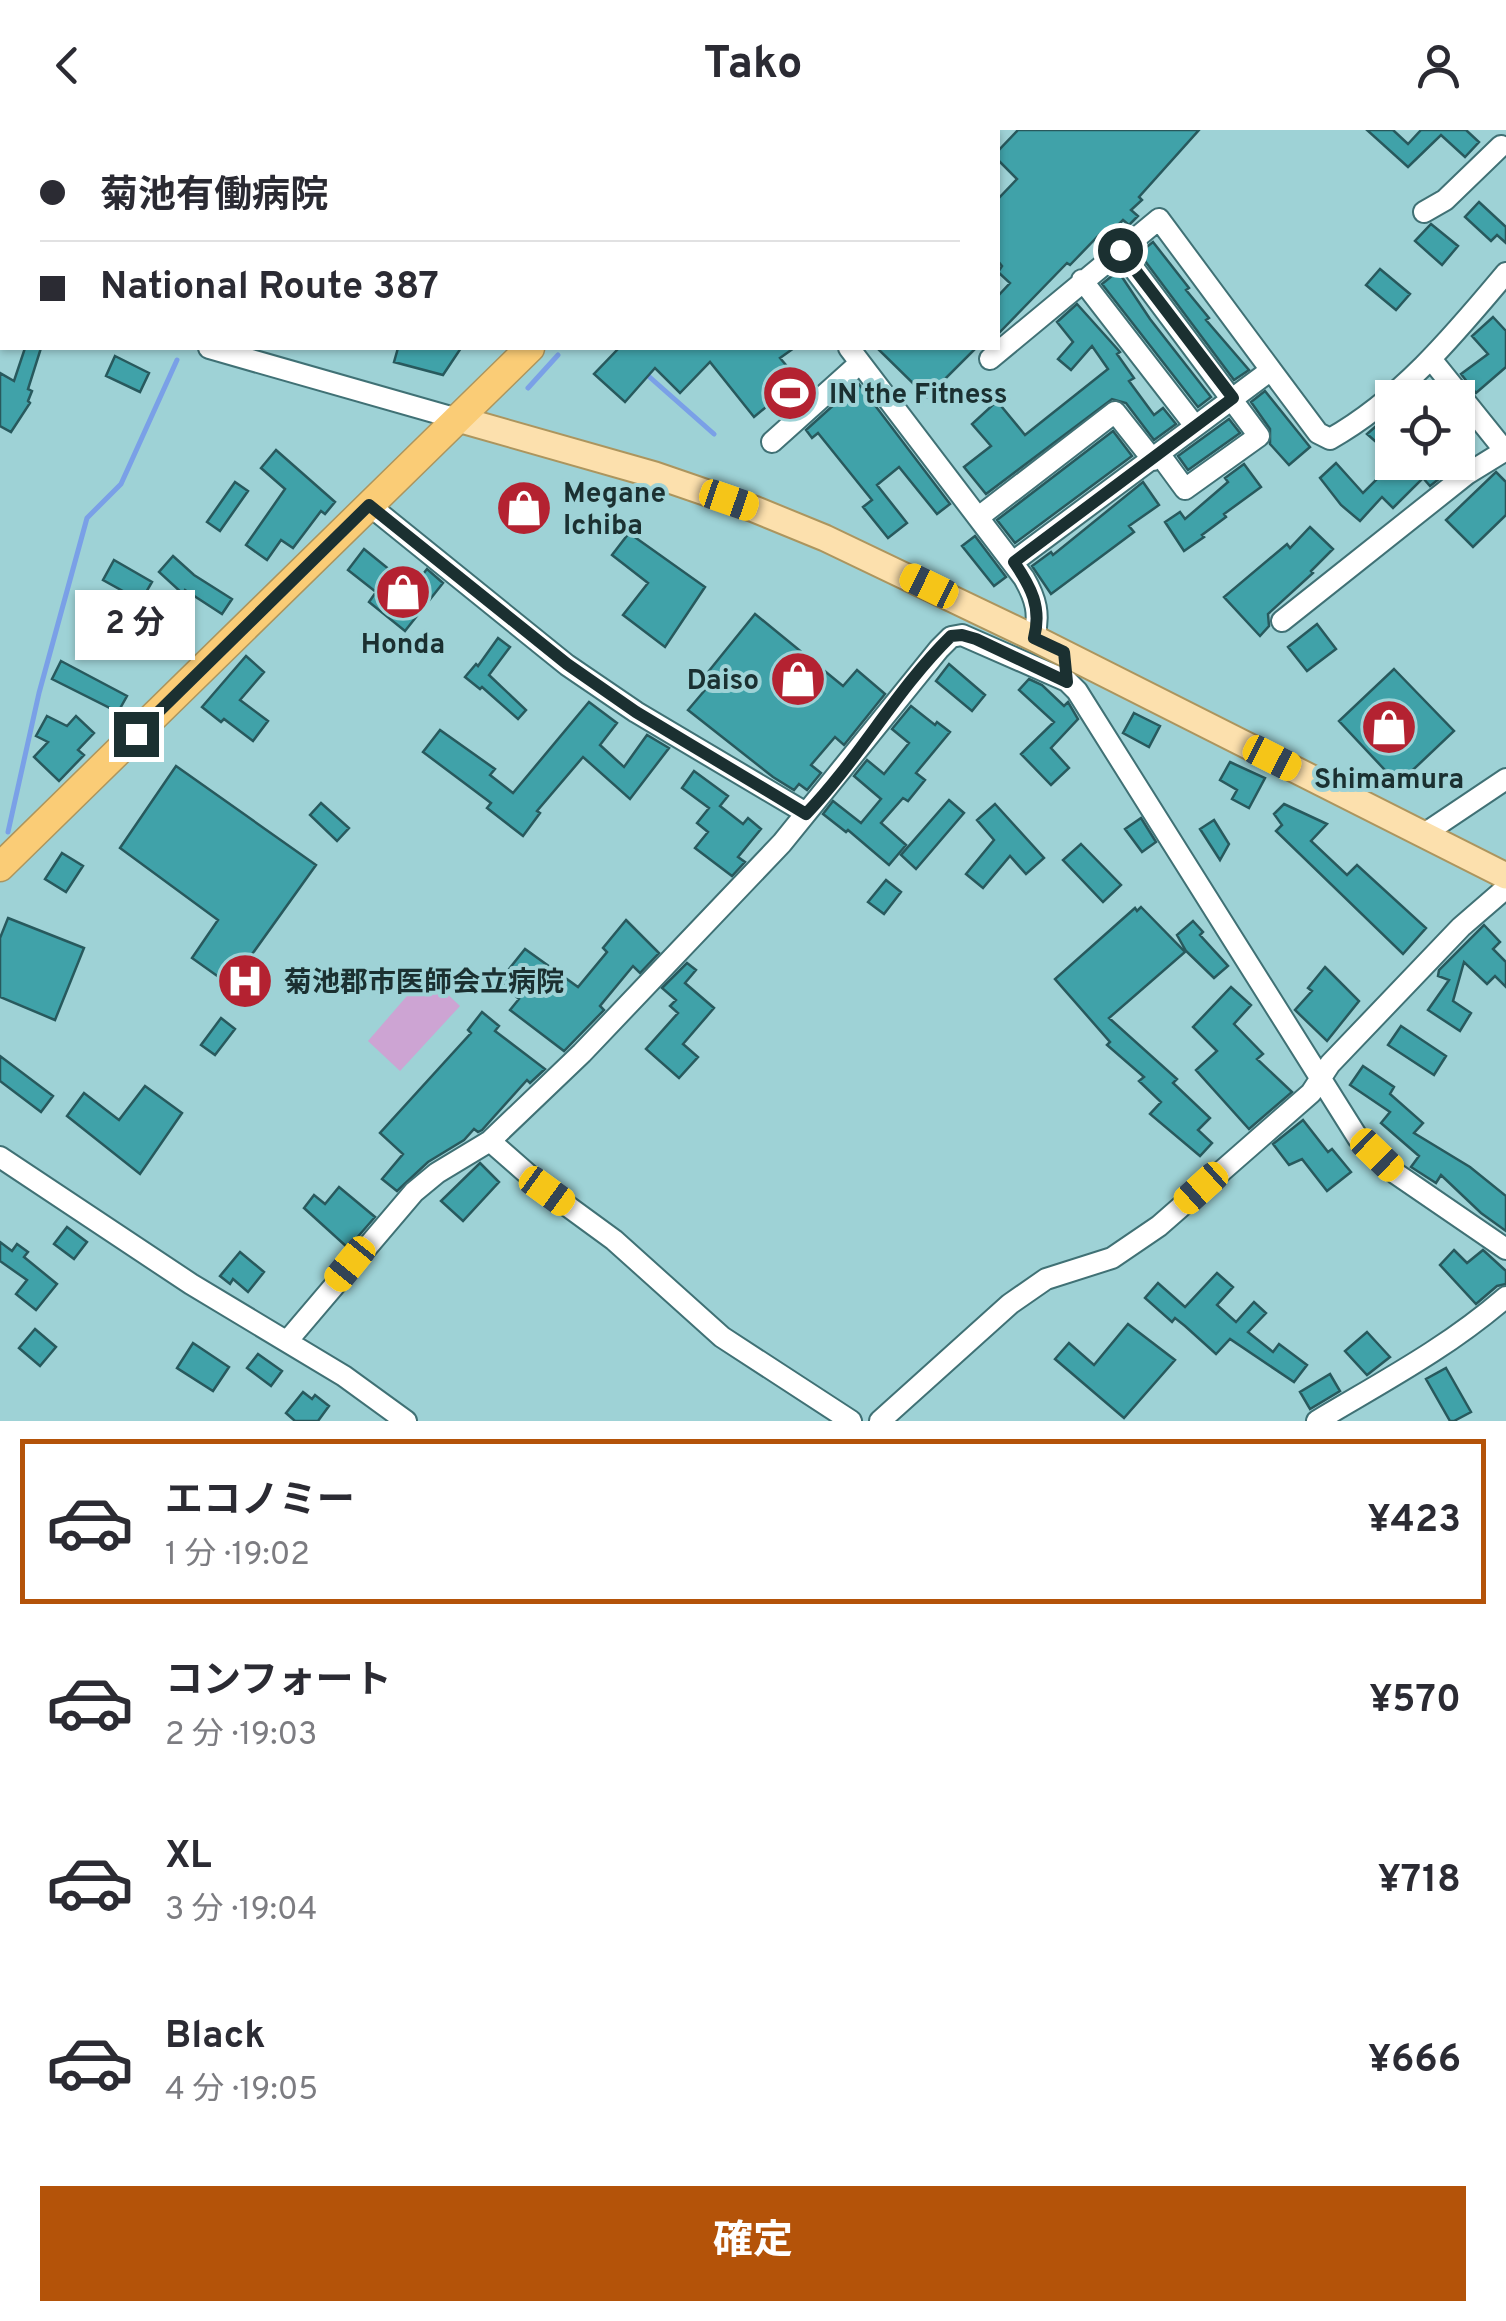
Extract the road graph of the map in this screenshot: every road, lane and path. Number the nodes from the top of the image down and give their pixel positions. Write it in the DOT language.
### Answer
graph roads {
  1 [pos="1498,142"];
  2 [pos="1424,212"];
  3 [pos="1120,250"];
  4 [pos="1082,280"];
  5 [pos="1502,287"];
  6 [pos="216,350"];
  7 [pos="528,350"];
  8 [pos="854,355"];
  9 [pos="990,359"];
  10 [pos="1430,359"];
  11 [pos="1271,370"];
  12 [pos="1412,380"];
  13 [pos="1233,398"];
  14 [pos="1375,412"];
  15 [pos="458,419"];
  16 [pos="1195,426"];
  17 [pos="772,442"];
  18 [pos="1505,450"];
  19 [pos="1156,458"];
  20 [pos="1475,463"];
  21 [pos="1448,480"];
  22 [pos="369,505"];
  23 [pos="980,516"];
  24 [pos="1014,562"];
  25 [pos="1282,620"];
  26 [pos="1034,638"];
  27 [pos="1064,652"];
  28 [pos="1067,682"];
  29 [pos="1506,779"];
  30 [pos="806,814"];
  31 [pos="1424,834"];
  32 [pos="0,867"];
  33 [pos="1506,876"];
  34 [pos="1506,888"];
  35 [pos="1323,1078"];
  36 [pos="490,1141"];
  37 [pos="0,1157"];
  38 [pos="1506,1249"];
  39 [pos="1506,1296"];
  40 [pos="289,1339"];
  41 [pos="406,1421"];
  42 [pos="852,1421"];
  43 [pos="880,1421"];
  44 [pos="1317,1421"];
  1 -- 2 [label="street"];
  3 -- 4 [label="street"];
  3 -- 11 [label="street"];
  3 -- 13 [label="street"];
  4 -- 9 [label="street"];
  4 -- 16 [label="street"];
  5 -- 10 [label="street"];
  6 -- 15 [label="street"];
  7 -- 15 [label="highway"];
  8 -- 17 [label="street"];
  8 -- 23 [label="street"];
  10 -- 12 [label="street"];
  10 -- 18 [label="street"];
  11 -- 13 [label="street"];
  11 -- 14 [label="street"];
  13 -- 16 [label="street"];
  13 -- 19 [label="street"];
  15 -- 22 [label="highway"];
  15 -- 26 [label="main road"];
  16 -- 19 [label="street"];
  18 -- 20 [label="street"];
  19 -- 23 [label="street"];
  19 -- 24 [label="street"];
  21 -- 25 [label="street"];
  22 -- 30 [label="street"];
  22 -- 32 [label="highway"];
  23 -- 24 [label="street"];
  24 -- 26 [label="street"];
  26 -- 27 [label="main road"];
  27 -- 28 [label="street"];
  27 -- 31 [label="main road"];
  28 -- 30 [label="street"];
  28 -- 35 [label="street"];
  29 -- 31 [label="street"];
  30 -- 36 [label="street"];
  31 -- 33 [label="main road"];
  34 -- 35 [label="street"];
  35 -- 38 [label="street"];
  35 -- 43 [label="street"];
  36 -- 40 [label="street"];
  36 -- 42 [label="street"];
  37 -- 40 [label="street"];
  39 -- 44 [label="street"];
  40 -- 41 [label="street"];
}
